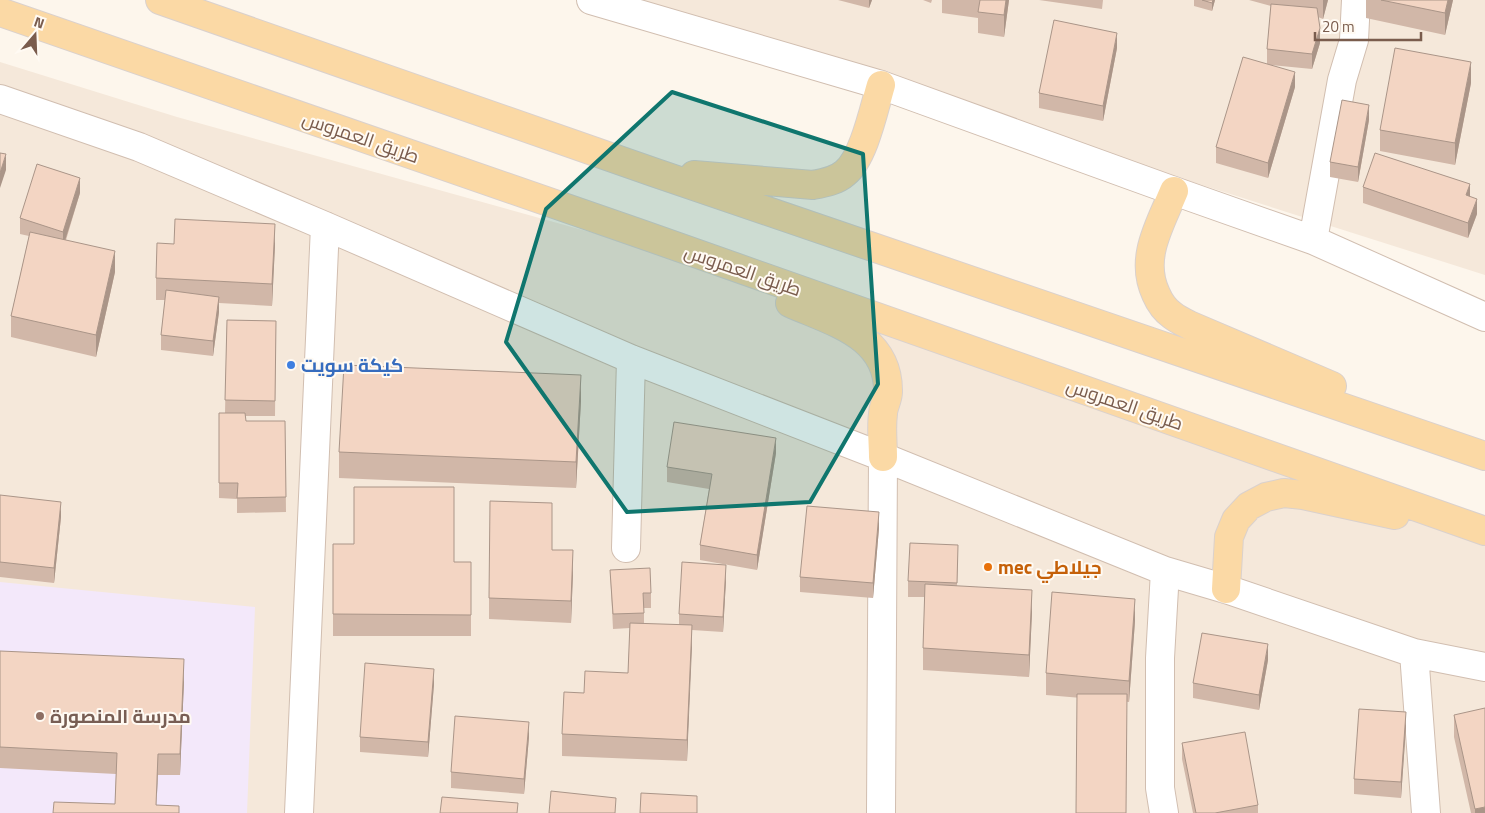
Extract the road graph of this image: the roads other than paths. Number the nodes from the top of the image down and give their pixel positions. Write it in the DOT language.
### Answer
graph roads {
  1 [pos="160,0"];
  2 [pos="591,0"];
  3 [pos="1356,0"];
  4 [pos="0,12"];
  5 [pos="881,85"];
  6 [pos="0,99"];
  7 [pos="653,172"];
  8 [pos="1174,192"];
  9 [pos="325,226"];
  10 [pos="641,234"];
  11 [pos="1313,240"];
  12 [pos="1485,317"];
  13 [pos="631,359"];
  14 [pos="1485,452"];
  15 [pos="1485,456"];
  16 [pos="883,457"];
  17 [pos="1485,532"];
  18 [pos="626,548"];
  19 [pos="1165,570"];
  20 [pos="1226,589"];
  21 [pos="1414,653"];
  22 [pos="1485,667"];
  23 [pos="299,813"];
  24 [pos="881,813"];
  25 [pos="1164,813"];
  26 [pos="1426,813"];
  1 -- 7 [label="main road"];
  2 -- 5 [label="street"];
  3 -- 11 [label="street"];
  4 -- 10 [label="main road, طريق العمروس"];
  5 -- 7 [label="main road"];
  5 -- 8 [label="street"];
  6 -- 9 [label="street"];
  7 -- 15 [label="main road"];
  8 -- 11 [label="street"];
  8 -- 14 [label="main road"];
  9 -- 13 [label="street"];
  9 -- 23 [label="street"];
  10 -- 16 [label="main road"];
  10 -- 17 [label="main road, طريق العمروس"];
  11 -- 12 [label="street"];
  13 -- 16 [label="street"];
  13 -- 18 [label="street"];
  16 -- 19 [label="street"];
  16 -- 24 [label="street"];
  17 -- 20 [label="main road"];
  19 -- 20 [label="street"];
  19 -- 25 [label="street"];
  20 -- 21 [label="street"];
  21 -- 22 [label="street"];
  21 -- 26 [label="street"];
}
